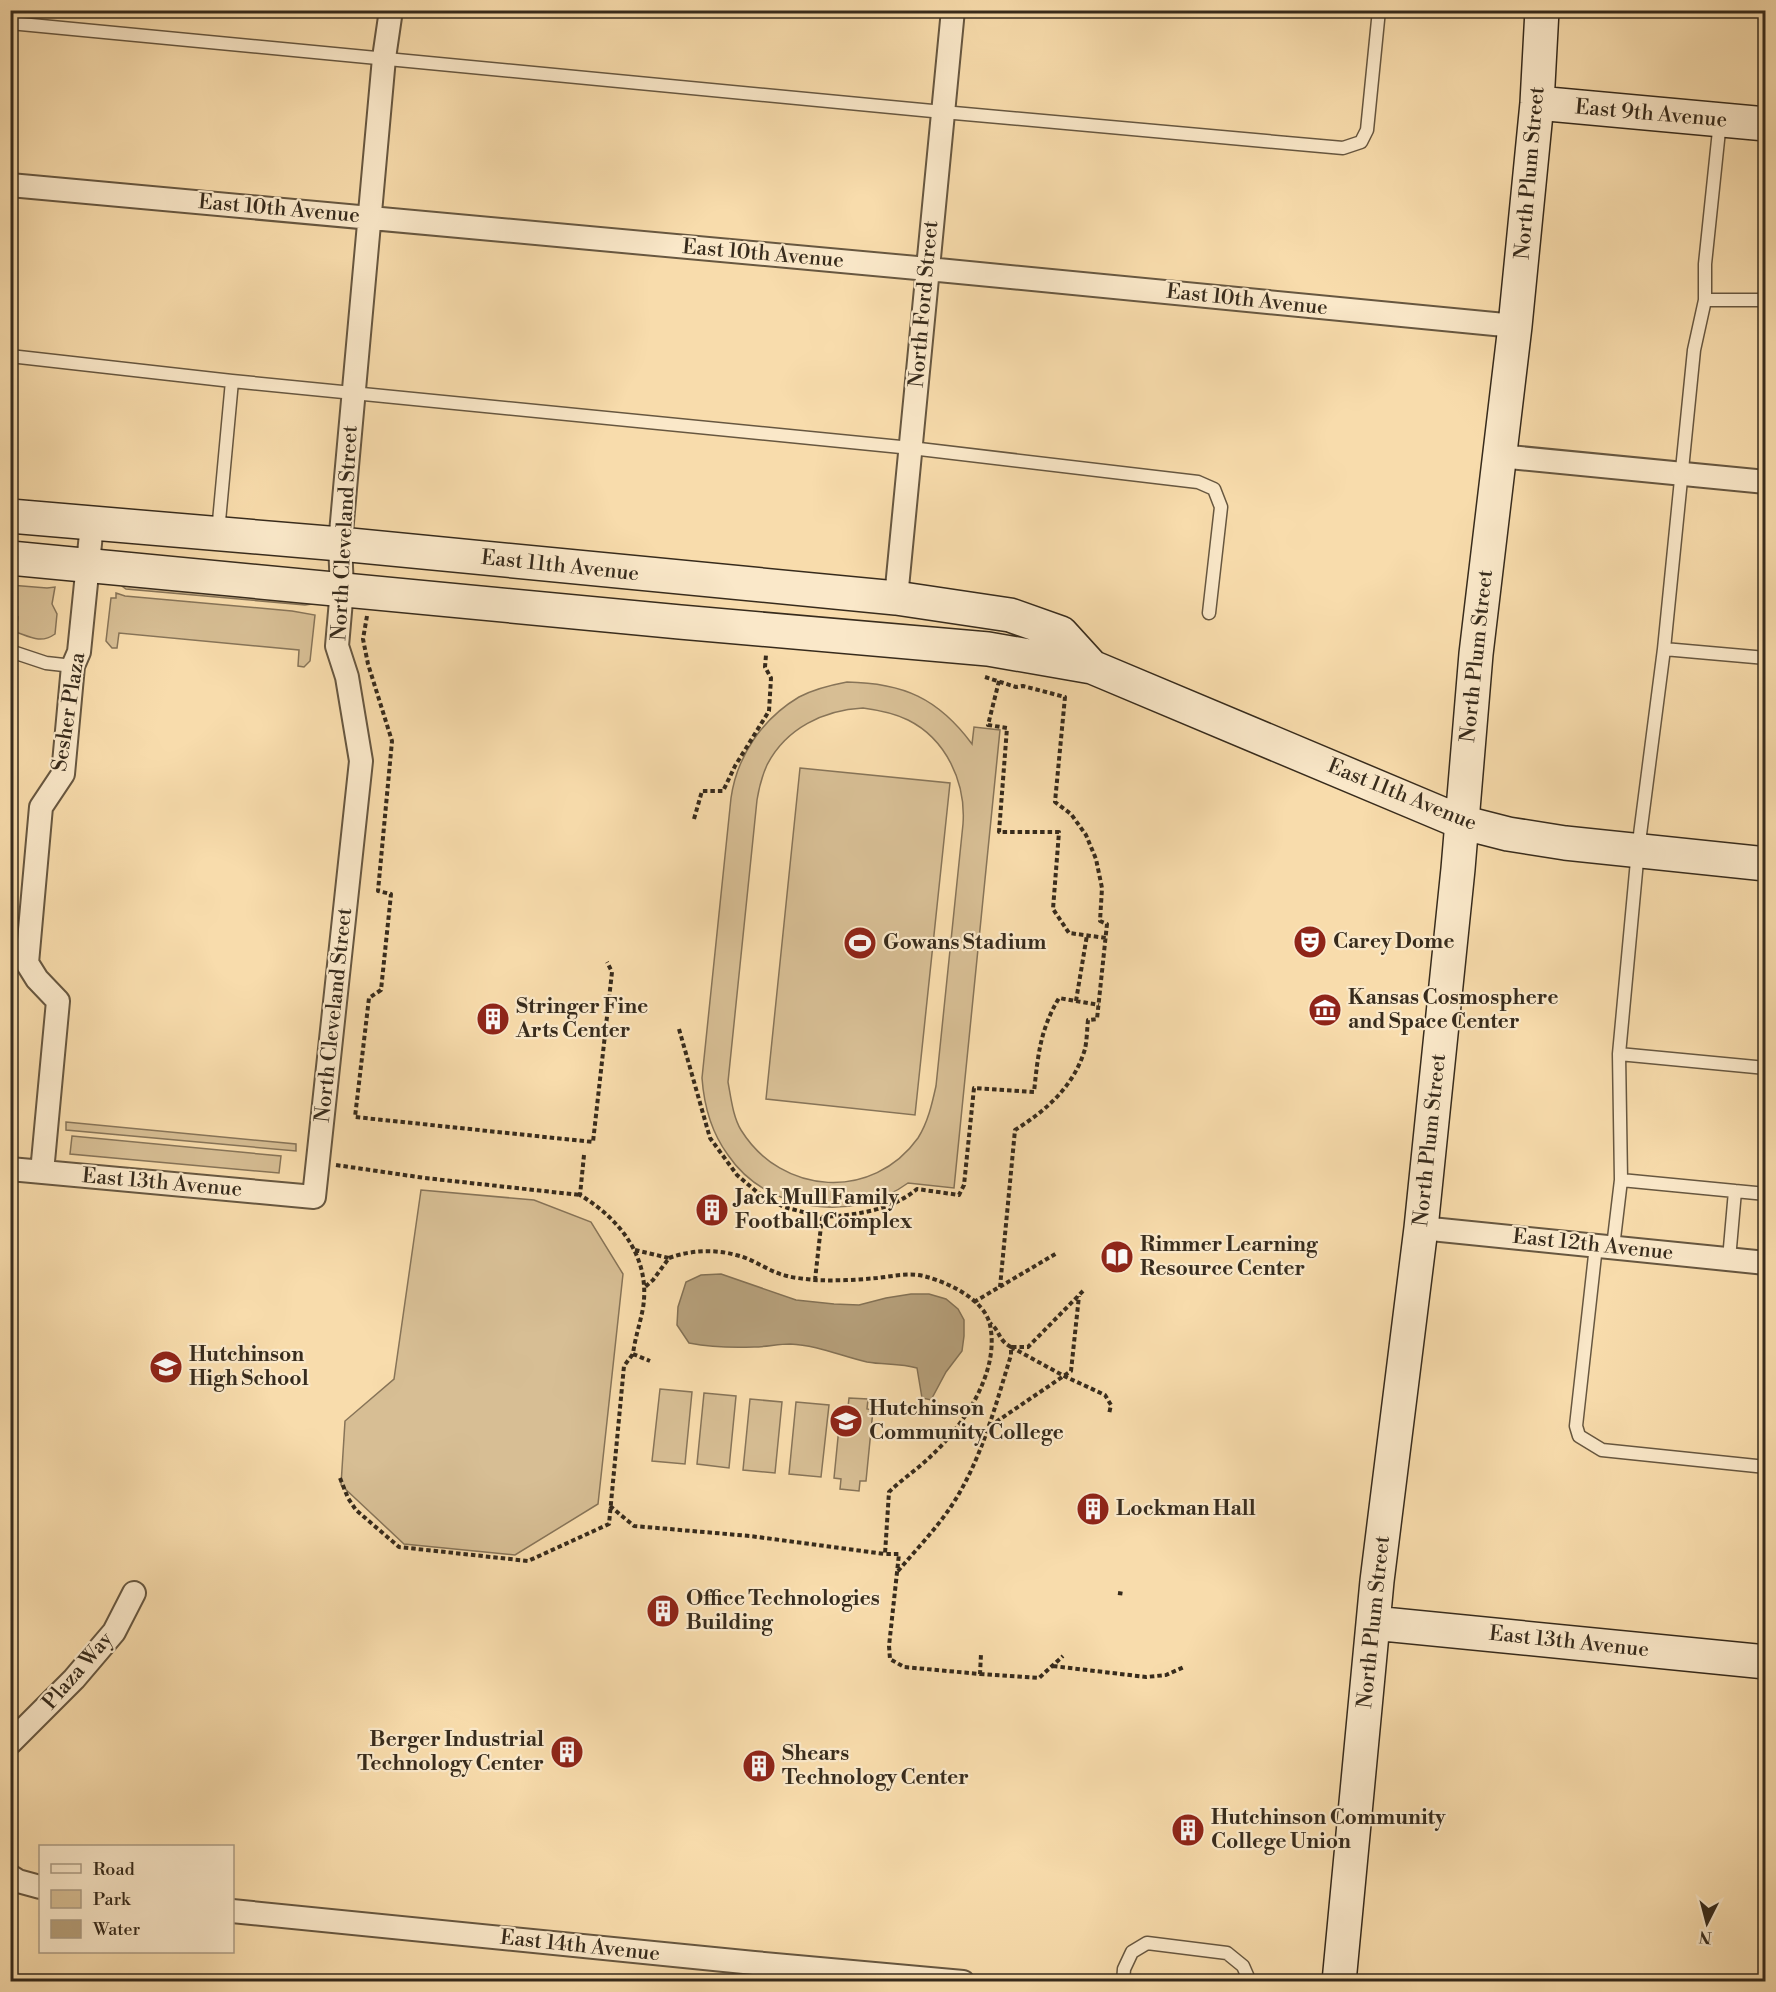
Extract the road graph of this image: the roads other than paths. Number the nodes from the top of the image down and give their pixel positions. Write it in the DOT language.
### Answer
graph roads {
  1 [pos="390,10"];
  2 [pos="953,10"];
  3 [pos="1379,10"];
  4 [pos="1542,10"];
  5 [pos="10,23"];
  6 [pos="384,58"];
  7 [pos="1537,103"];
  8 [pos="943,112"];
  9 [pos="1720,120"];
  10 [pos="1766,124"];
  11 [pos="10,185"];
  12 [pos="370,217"];
  13 [pos="928,269"];
  14 [pos="1705,300"];
  15 [pos="1766,300"];
  16 [pos="1515,326"];
  17 [pos="10,356"];
  18 [pos="232,381"];
  19 [pos="354,393"];
  20 [pos="911,448"];
  21 [pos="1499,456"];
  22 [pos="1681,473"];
  23 [pos="1766,482"];
  24 [pos="10,516"];
  25 [pos="92,524"];
  26 [pos="218,533"];
  27 [pos="340,544"];
  28 [pos="10,558"];
  29 [pos="87,565"];
  30 [pos="342,589"];
  31 [pos="897,598"];
  32 [pos="1209,613"];
  33 [pos="1664,649"];
  34 [pos="10,651"];
  35 [pos="1766,658"];
  36 [pos="73,666"];
  37 [pos="1092,667"];
  38 [pos="1461,822"];
  39 [pos="1638,850"];
  40 [pos="1766,864"];
  41 [pos="1619,1054"];
  42 [pos="1766,1068"];
  43 [pos="10,1169"];
  44 [pos="42,1172"];
  45 [pos="1621,1180"];
  46 [pos="1735,1191"];
  47 [pos="1766,1194"];
  48 [pos="314,1197"];
  49 [pos="1421,1228"];
  50 [pos="1604,1246"];
  51 [pos="1729,1259"];
  52 [pos="1766,1263"];
  53 [pos="1766,1467"];
  54 [pos="134,1593"];
  55 [pos="1372,1623"];
  56 [pos="1766,1662"];
  57 [pos="10,1743"];
  58 [pos="10,1876"];
  59 [pos="39,1887"];
  60 [pos="234,1911"];
  61 [pos="753,1972"];
  62 [pos="963,1982"];
  63 [pos="1123,1982"];
  64 [pos="1250,1982"];
  65 [pos="1339,1982"];
  1 -- 6 [label="street, North Cleveland Street"];
  2 -- 8 [label="street, North Ford Street"];
  3 -- 8 [label="lane"];
  4 -- 7 [label="street, North Plum Street"];
  5 -- 6 [label="lane"];
  6 -- 8 [label="lane"];
  6 -- 12 [label="street, North Cleveland Street"];
  7 -- 9 [label="street, East 9th Avenue"];
  7 -- 16 [label="street, North Plum Street"];
  8 -- 13 [label="street, North Ford Street"];
  9 -- 10 [label="street, East 9th Avenue"];
  9 -- 14 [label="lane"];
  11 -- 12 [label="street, East 10th Avenue"];
  12 -- 13 [label="street, East 10th Avenue"];
  12 -- 19 [label="street, North Cleveland Street"];
  13 -- 16 [label="street, East 10th Avenue"];
  13 -- 20 [label="street, North Ford Street"];
  14 -- 15 [label="lane"];
  14 -- 22 [label="lane"];
  16 -- 21 [label="street, North Plum Street"];
  17 -- 18 [label="lane"];
  18 -- 19 [label="lane"];
  18 -- 26 [label="lane"];
  19 -- 20 [label="lane"];
  19 -- 27 [label="street, North Cleveland Street"];
  20 -- 31 [label="street, North Ford Street"];
  20 -- 32 [label="lane"];
  21 -- 22 [label="street"];
  21 -- 38 [label="street, North Plum Street"];
  22 -- 23 [label="street"];
  22 -- 33 [label="lane"];
  24 -- 25 [label="street, East 11th Avenue"];
  25 -- 26 [label="street, East 11th Avenue"];
  25 -- 29 [label="street, Sesher Plaza"];
  26 -- 27 [label="street, East 11th Avenue"];
  27 -- 30 [label="street, North Cleveland Street"];
  27 -- 31 [label="street, East 11th Avenue"];
  28 -- 29 [label="street, East 11th Avenue"];
  29 -- 30 [label="street, East 11th Avenue"];
  29 -- 36 [label="street, Sesher Plaza"];
  30 -- 37 [label="street, East 11th Avenue"];
  30 -- 48 [label="street, North Cleveland Street"];
  31 -- 37 [label="street, East 11th Avenue"];
  33 -- 35 [label="lane"];
  33 -- 39 [label="lane"];
  34 -- 36 [label="lane"];
  36 -- 44 [label="street, Sesher Plaza"];
  37 -- 38 [label="street, East 11th Avenue"];
  38 -- 39 [label="street, East 11th Avenue"];
  38 -- 49 [label="street, North Plum Street"];
  39 -- 40 [label="street, East 11th Avenue"];
  39 -- 41 [label="lane"];
  41 -- 42 [label="lane"];
  41 -- 45 [label="lane"];
  43 -- 44 [label="street, East 13th Avenue"];
  44 -- 48 [label="street, East 13th Avenue"];
  45 -- 46 [label="lane"];
  45 -- 50 [label="lane"];
  46 -- 47 [label="lane"];
  46 -- 51 [label="lane"];
  49 -- 50 [label="street, East 12th Avenue"];
  49 -- 55 [label="street, North Plum Street"];
  50 -- 51 [label="street, East 12th Avenue"];
  50 -- 53 [label="lane"];
  51 -- 52 [label="street, East 12th Avenue"];
  54 -- 57 [label="street, Plaza Way"];
  55 -- 56 [label="street, East 13th Avenue"];
  55 -- 65 [label="street, North Plum Street"];
  58 -- 59 [label="street"];
  60 -- 61 [label="street, East 14th Avenue"];
  61 -- 62 [label="street, East 14th Avenue"];
  63 -- 64 [label="lane"];
}
